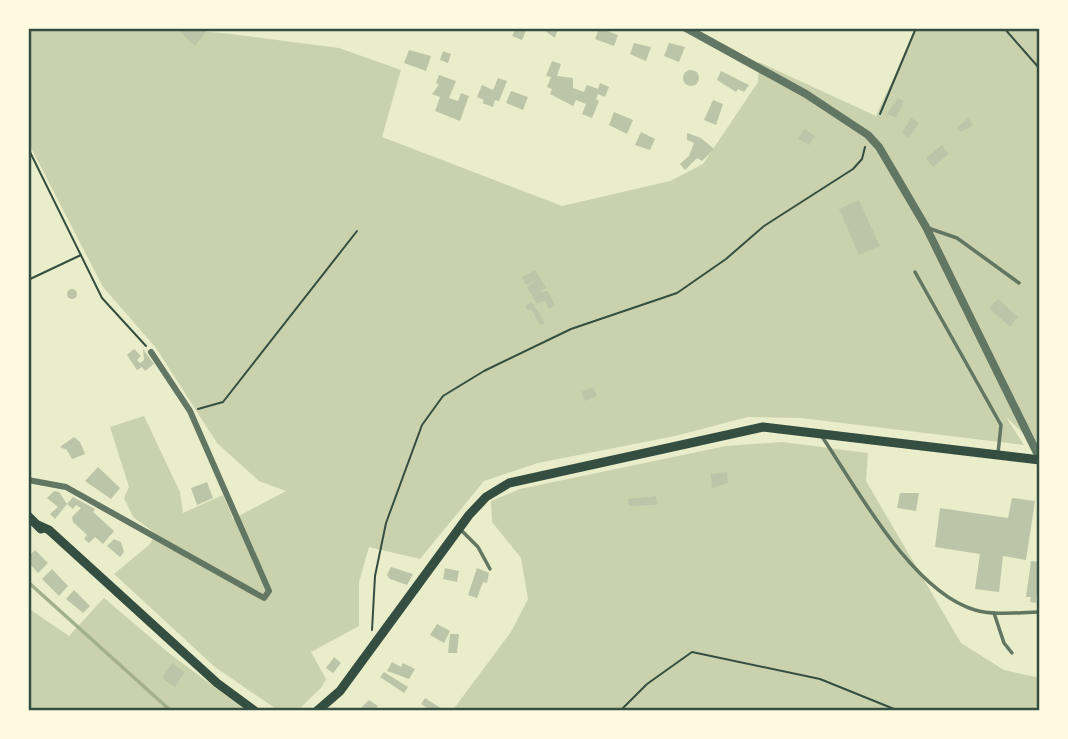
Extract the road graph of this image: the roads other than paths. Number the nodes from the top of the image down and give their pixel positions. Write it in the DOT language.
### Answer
graph roads {
  1 [pos="686,28"];
  2 [pos="926,227"];
  3 [pos="915,272"];
  4 [pos="1019,283"];
  5 [pos="151,352"];
  6 [pos="819,431"];
  7 [pos="998,455"];
  8 [pos="1040,460"];
  9 [pos="28,480"];
  10 [pos="28,516"];
  11 [pos="459,528"];
  12 [pos="490,569"];
  13 [pos="1040,612"];
  14 [pos="994,613"];
  15 [pos="1012,653"];
  16 [pos="255,711"];
  17 [pos="317,711"];
  1 -- 2 [label="street"];
  2 -- 4 [label="lane"];
  2 -- 8 [label="street"];
  3 -- 7 [label="lane"];
  5 -- 9 [label="street"];
  6 -- 7 [label="main road"];
  6 -- 11 [label="main road"];
  6 -- 14 [label="lane"];
  7 -- 8 [label="main road"];
  10 -- 16 [label="main road"];
  11 -- 12 [label="lane"];
  11 -- 17 [label="main road"];
  13 -- 14 [label="lane"];
  14 -- 15 [label="lane"];
}
